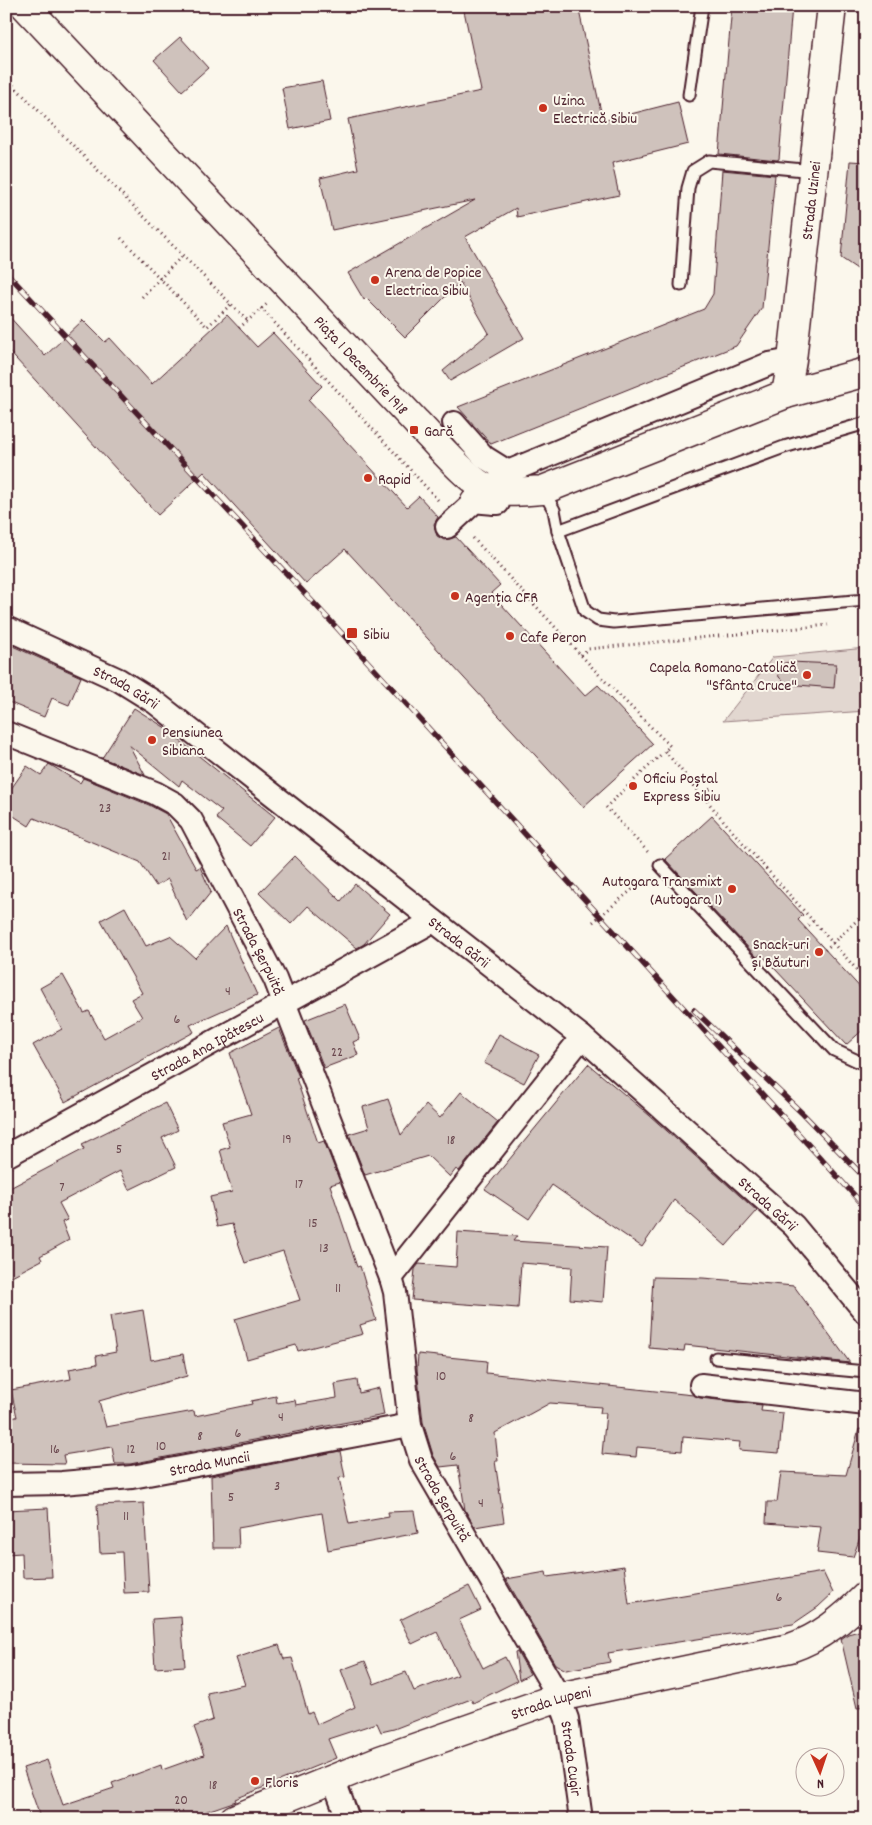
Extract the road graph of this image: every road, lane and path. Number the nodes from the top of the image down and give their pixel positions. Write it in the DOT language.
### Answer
graph roads {
  1 [pos="25,6"];
  2 [pos="702,6"];
  3 [pos="832,6"];
  4 [pos="6,78"];
  5 [pos="689,95"];
  6 [pos="814,171"];
  7 [pos="121,238"];
  8 [pos="183,255"];
  9 [pos="160,278"];
  10 [pos="288,285"];
  11 [pos="681,285"];
  12 [pos="142,297"];
  13 [pos="231,304"];
  14 [pos="247,320"];
  15 [pos="239,328"];
  16 [pos="792,360"];
  17 [pos="866,372"];
  18 [pos="786,394"];
  19 [pos="866,423"];
  20 [pos="454,424"];
  21 [pos="500,488"];
  22 [pos="546,495"];
  23 [pos="447,527"];
  24 [pos="558,531"];
  25 [pos="866,600"];
  26 [pos="836,625"];
  27 [pos="6,628"];
  28 [pos="581,655"];
  29 [pos="6,733"];
  30 [pos="670,746"];
  31 [pos="664,751"];
  32 [pos="713,787"];
  33 [pos="702,796"];
  34 [pos="734,833"];
  35 [pos="731,837"];
  36 [pos="660,865"];
  37 [pos="866,912"];
  38 [pos="433,921"];
  39 [pos="593,922"];
  40 [pos="813,922"];
  41 [pos="805,929"];
  42 [pos="833,943"];
  43 [pos="825,950"];
  44 [pos="866,980"];
  45 [pos="284,1003"];
  46 [pos="582,1037"];
  47 [pos="866,1064"];
  48 [pos="6,1156"];
  49 [pos="391,1278"];
  50 [pos="866,1313"];
  51 [pos="716,1358"];
  52 [pos="866,1372"];
  53 [pos="701,1385"];
  54 [pos="866,1404"];
  55 [pos="410,1425"];
  56 [pos="6,1484"];
  57 [pos="866,1596"];
  58 [pos="559,1697"];
  59 [pos="333,1778"];
  60 [pos="234,1819"];
  61 [pos="348,1819"];
  62 [pos="581,1819"];
  1 -- 10 [label="street, Piața 1 Decembrie 1918"];
  2 -- 5 [label="lane"];
  3 -- 6 [label="street, Strada Uzinei"];
  4 -- 8 [label="path"];
  6 -- 11 [label="lane"];
  6 -- 16 [label="street, Strada Uzinei"];
  7 -- 9 [label="path"];
  8 -- 9 [label="path"];
  8 -- 13 [label="path"];
  9 -- 12 [label="path"];
  9 -- 13 [label="path"];
  10 -- 14 [label="path"];
  10 -- 21 [label="street, Piața 1 Decembrie 1918"];
  13 -- 14 [label="path"];
  14 -- 15 [label="path"];
  16 -- 18 [label="street, Strada Uzinei"];
  16 -- 21 [label="street"];
  17 -- 18 [label="street, Piața 1 Decembrie 1918"];
  18 -- 22 [label="street, Piața 1 Decembrie 1918"];
  19 -- 24 [label="lane"];
  20 -- 21 [label="street"];
  21 -- 22 [label="street, Piața 1 Decembrie 1918"];
  21 -- 23 [label="street"];
  22 -- 24 [label="lane"];
  24 -- 25 [label="lane"];
  26 -- 28 [label="path"];
  27 -- 38 [label="street, Strada Gării"];
  29 -- 45 [label="street, Strada Șerpuită"];
  30 -- 31 [label="path"];
  31 -- 33 [label="path"];
  31 -- 36 [label="path"];
  32 -- 33 [label="path"];
  33 -- 34 [label="path"];
  34 -- 35 [label="path"];
  34 -- 40 [label="path"];
  36 -- 39 [label="path"];
  36 -- 47 [label="lane"];
  37 -- 42 [label="path"];
  38 -- 45 [label="street, Strada Ana Ipătescu"];
  38 -- 46 [label="street, Strada Gării"];
  40 -- 41 [label="path"];
  40 -- 42 [label="path"];
  42 -- 43 [label="path"];
  42 -- 44 [label="path"];
  45 -- 48 [label="street, Strada Ana Ipătescu"];
  45 -- 49 [label="street, Strada Șerpuită"];
  46 -- 49 [label="street"];
  46 -- 50 [label="street, Strada Gării"];
  49 -- 55 [label="street, Strada Șerpuită"];
  51 -- 52 [label="lane"];
  53 -- 54 [label="street"];
  55 -- 56 [label="street, Strada Muncii"];
  55 -- 58 [label="street, Strada Șerpuită"];
  57 -- 58 [label="street, Strada Lupeni"];
  58 -- 59 [label="street, Strada Lupeni"];
  58 -- 62 [label="street, Strada Cugir"];
  59 -- 60 [label="street, Strada Lupeni"];
  59 -- 61 [label="street"];
}
